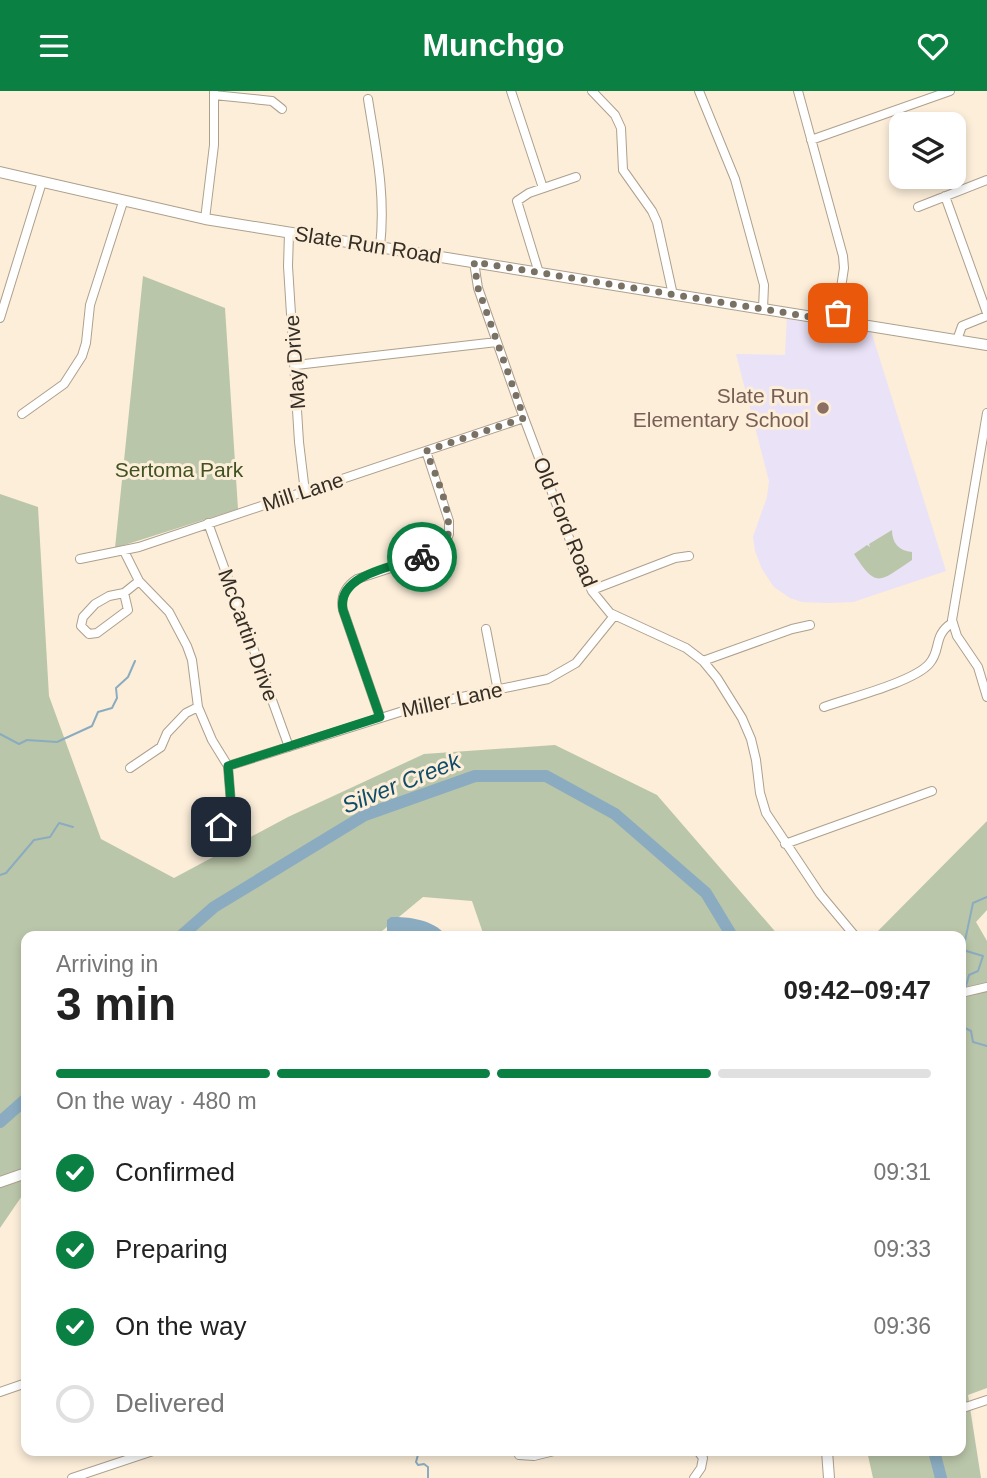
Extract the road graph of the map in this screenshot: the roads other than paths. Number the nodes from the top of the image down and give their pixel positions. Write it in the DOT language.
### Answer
graph roads {
  1 [pos="511,91"];
  2 [pos="592,91"];
  3 [pos="699,91"];
  4 [pos="798,91"];
  5 [pos="950,91"];
  6 [pos="214,93"];
  7 [pos="368,99"];
  8 [pos="282,109"];
  9 [pos="811,140"];
  10 [pos="0,172"];
  11 [pos="576,177"];
  12 [pos="987,180"];
  13 [pos="42,183"];
  14 [pos="543,188"];
  15 [pos="946,196"];
  16 [pos="123,202"];
  17 [pos="918,207"];
  18 [pos="205,219"];
  19 [pos="289,233"];
  20 [pos="380,247"];
  21 [pos="474,262"];
  22 [pos="539,273"];
  23 [pos="673,295"];
  24 [pos="763,309"];
  25 [pos="987,315"];
  26 [pos="0,318"];
  27 [pos="836,321"];
  28 [pos="957,340"];
  29 [pos="497,342"];
  30 [pos="987,345"];
  31 [pos="296,365"];
  32 [pos="22,414"];
  33 [pos="987,414"];
  34 [pos="524,418"];
  35 [pos="426,451"];
  36 [pos="305,492"];
  37 [pos="208,523"];
  38 [pos="124,551"];
  39 [pos="689,556"];
  40 [pos="80,559"];
  41 [pos="139,581"];
  42 [pos="592,590"];
  43 [pos="124,593"];
  44 [pos="614,616"];
  45 [pos="952,623"];
  46 [pos="810,625"];
  47 [pos="486,629"];
  48 [pos="703,661"];
  49 [pos="498,691"];
  50 [pos="987,697"];
  51 [pos="198,707"];
  52 [pos="824,707"];
  53 [pos="380,717"];
  54 [pos="289,747"];
  55 [pos="228,766"];
  56 [pos="130,768"];
  57 [pos="932,791"];
  58 [pos="231,804"];
  59 [pos="785,844"];
  60 [pos="851,931"];
  61 [pos="987,987"];
  62 [pos="966,992"];
  63 [pos="21,1175"];
  64 [pos="0,1182"];
  65 [pos="21,1385"];
  66 [pos="0,1392"];
  67 [pos="987,1400"];
  68 [pos="966,1407"];
  69 [pos="138,1456"];
  70 [pos="702,1456"];
  71 [pos="827,1456"];
  72 [pos="72,1478"];
  73 [pos="694,1478"];
  74 [pos="829,1478"];
  1 -- 14 [label="street"];
  2 -- 23 [label="street"];
  3 -- 24 [label="street"];
  4 -- 9 [label="street"];
  5 -- 9 [label="street"];
  6 -- 8 [label="street"];
  6 -- 18 [label="street"];
  7 -- 20 [label="street"];
  9 -- 27 [label="street"];
  10 -- 13 [label="street, Slate Run Road"];
  11 -- 14 [label="street"];
  12 -- 15 [label="street"];
  13 -- 16 [label="street, Slate Run Road"];
  13 -- 26 [label="street"];
  14 -- 22 [label="street"];
  15 -- 17 [label="street"];
  15 -- 25 [label="street"];
  16 -- 18 [label="street, Slate Run Road"];
  16 -- 32 [label="street"];
  18 -- 19 [label="street, Slate Run Road"];
  19 -- 20 [label="street, Slate Run Road"];
  19 -- 31 [label="street, May Drive"];
  20 -- 21 [label="street, Slate Run Road"];
  21 -- 22 [label="street, Slate Run Road"];
  21 -- 29 [label="street, Old Ford Road"];
  22 -- 23 [label="street, Slate Run Road"];
  23 -- 24 [label="street, Slate Run Road"];
  24 -- 27 [label="street, Slate Run Road"];
  25 -- 28 [label="street"];
  27 -- 28 [label="street, Slate Run Road"];
  28 -- 30 [label="street, Slate Run Road"];
  29 -- 31 [label="street"];
  29 -- 34 [label="street, Old Ford Road"];
  31 -- 36 [label="street, May Drive"];
  33 -- 45 [label="street"];
  34 -- 35 [label="street, Mill Lane"];
  34 -- 42 [label="street, Old Ford Road"];
  35 -- 36 [label="street, Mill Lane"];
  35 -- 53 [label="street"];
  36 -- 37 [label="street, Mill Lane"];
  37 -- 38 [label="street, Mill Lane"];
  37 -- 54 [label="street, McCartin Drive"];
  38 -- 40 [label="street, Mill Lane"];
  38 -- 41 [label="street"];
  39 -- 42 [label="street"];
  41 -- 43 [label="street"];
  41 -- 51 [label="street"];
  42 -- 44 [label="street, Old Ford Road"];
  43 -- 43 [label="street"];
  44 -- 48 [label="street, Old Ford Road"];
  44 -- 49 [label="street, Miller Lane"];
  45 -- 50 [label="street"];
  45 -- 52 [label="street"];
  46 -- 48 [label="street"];
  47 -- 49 [label="street"];
  48 -- 59 [label="street, Old Ford Road"];
  49 -- 53 [label="street, Miller Lane"];
  51 -- 55 [label="street"];
  51 -- 56 [label="street"];
  53 -- 54 [label="street, Miller Lane"];
  54 -- 55 [label="street, Miller Lane"];
  55 -- 58 [label="street"];
  57 -- 59 [label="street"];
  58 -- 58 [label="street"];
  59 -- 60 [label="street, Old Ford Road"];
  61 -- 62 [label="street"];
  63 -- 64 [label="street"];
  65 -- 66 [label="street"];
  67 -- 68 [label="street"];
  69 -- 72 [label="street"];
  70 -- 73 [label="street"];
  71 -- 74 [label="street"];
}
